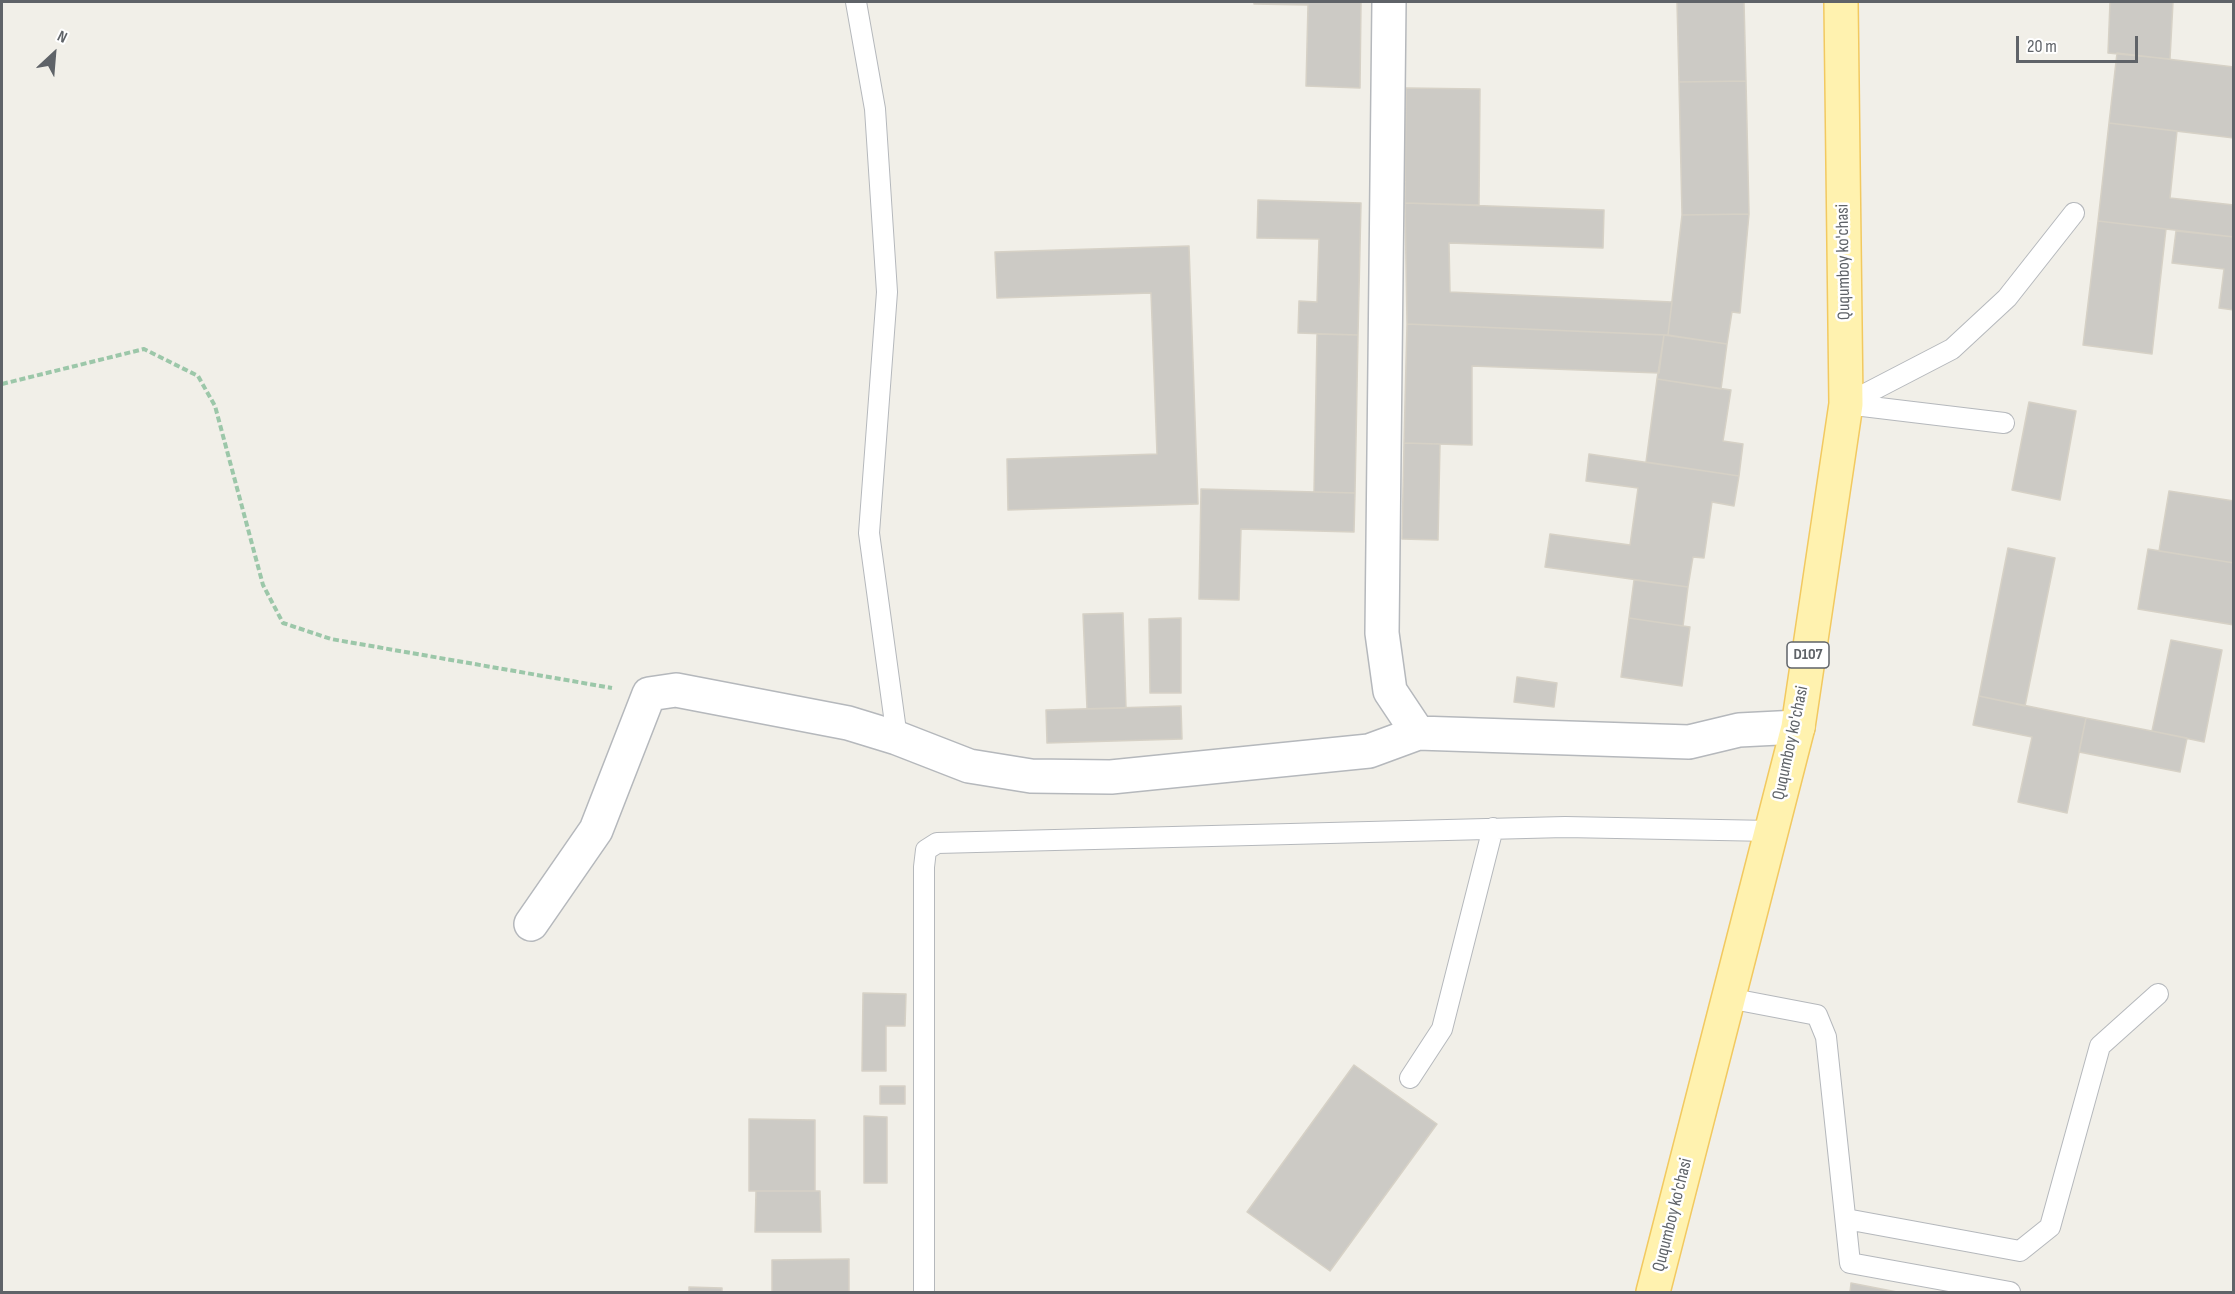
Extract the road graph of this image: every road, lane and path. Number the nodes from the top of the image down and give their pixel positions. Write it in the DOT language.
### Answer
graph roads {
  1 [pos="856,2"];
  2 [pos="1389,2"];
  3 [pos="1841,2"];
  4 [pos="2074,213"];
  5 [pos="2,384"];
  6 [pos="1846,404"];
  7 [pos="2004,423"];
  8 [pos="649,694"];
  9 [pos="1798,727"];
  10 [pos="1418,733"];
  11 [pos="897,738"];
  12 [pos="1493,828"];
  13 [pos="1771,831"];
  14 [pos="531,924"];
  15 [pos="2158,994"];
  16 [pos="1728,998"];
  17 [pos="1410,1078"];
  18 [pos="1846,1219"];
  19 [pos="2010,1292"];
  20 [pos="924,1293"];
  21 [pos="1653,1293"];
  1 -- 11 [label="lane"];
  2 -- 10 [label="street"];
  3 -- 6 [label="main road, Ququmboy ko'chasi / D107"];
  4 -- 6 [label="lane"];
  5 -- 8 [label="path"];
  6 -- 7 [label="lane"];
  6 -- 9 [label="main road, Ququmboy ko'chasi / D107"];
  8 -- 11 [label="street"];
  8 -- 14 [label="street"];
  9 -- 10 [label="street"];
  9 -- 13 [label="main road, Ququmboy ko'chasi / D107"];
  10 -- 11 [label="street"];
  12 -- 13 [label="lane"];
  12 -- 17 [label="lane"];
  12 -- 20 [label="lane"];
  13 -- 16 [label="main road, Ququmboy ko'chasi / D107"];
  15 -- 18 [label="lane"];
  16 -- 18 [label="lane"];
  16 -- 21 [label="main road, Ququmboy ko'chasi / D107"];
  18 -- 19 [label="lane"];
}
